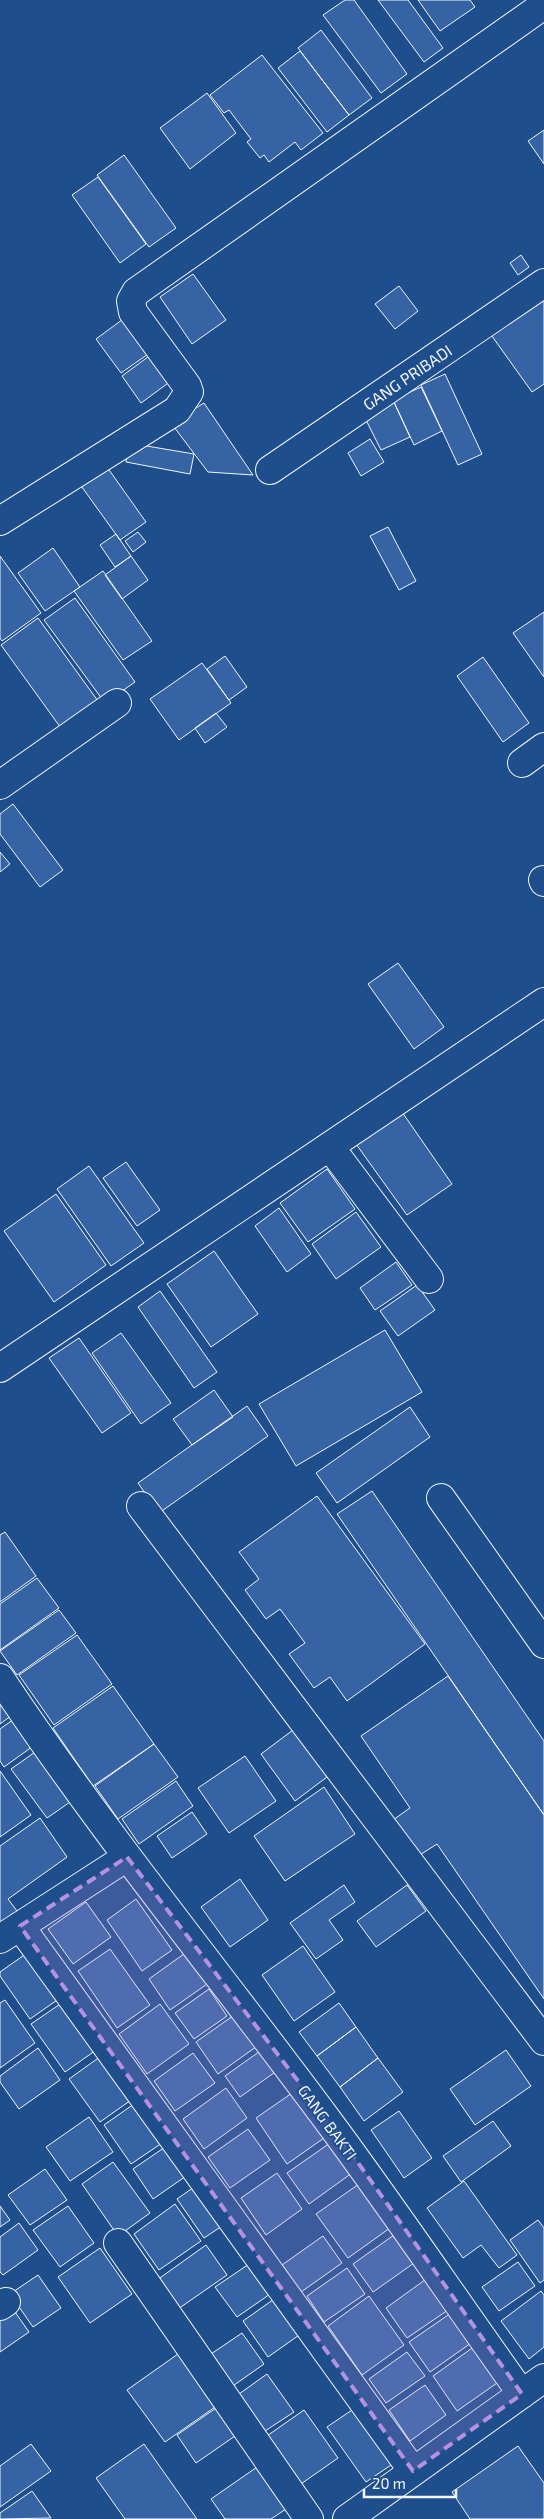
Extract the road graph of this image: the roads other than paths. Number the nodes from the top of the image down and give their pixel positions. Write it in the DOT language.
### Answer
graph roads {
  1 [pos="544,5"];
  2 [pos="544,283"];
  3 [pos="270,470"];
  4 [pos="0,522"];
  5 [pos="118,702"];
  6 [pos="544,747"];
  7 [pos="522,763"];
  8 [pos="0,785"];
  9 [pos="544,1002"];
  10 [pos="330,1146"];
  11 [pos="429,1278"];
  12 [pos="0,1368"];
  13 [pos="441,1498"];
  14 [pos="141,1506"];
  15 [pos="544,1644"];
  16 [pos="0,1678"];
  17 [pos="127,1857"];
  18 [pos="10,1932"];
  19 [pos="544,2040"];
  20 [pos="118,2243"];
  21 [pos="544,2378"];
  22 [pos="522,2394"];
  23 [pos="413,2471"];
  24 [pos="310,2519"];
  25 [pos="347,2519"];
  1 -- 4 [label="street"];
  2 -- 3 [label="street, GANG PRIBADI"];
  5 -- 8 [label="street"];
  6 -- 7 [label="street"];
  9 -- 10 [label="street"];
  10 -- 11 [label="street"];
  10 -- 12 [label="street"];
  13 -- 15 [label="street"];
  14 -- 19 [label="street"];
  16 -- 17 [label="street, GANG BAKTI"];
  17 -- 18 [label="street"];
  17 -- 22 [label="street, GANG BAKTI"];
  18 -- 23 [label="street"];
  20 -- 24 [label="street"];
  21 -- 22 [label="street"];
  22 -- 23 [label="street"];
  23 -- 25 [label="street"];
}
